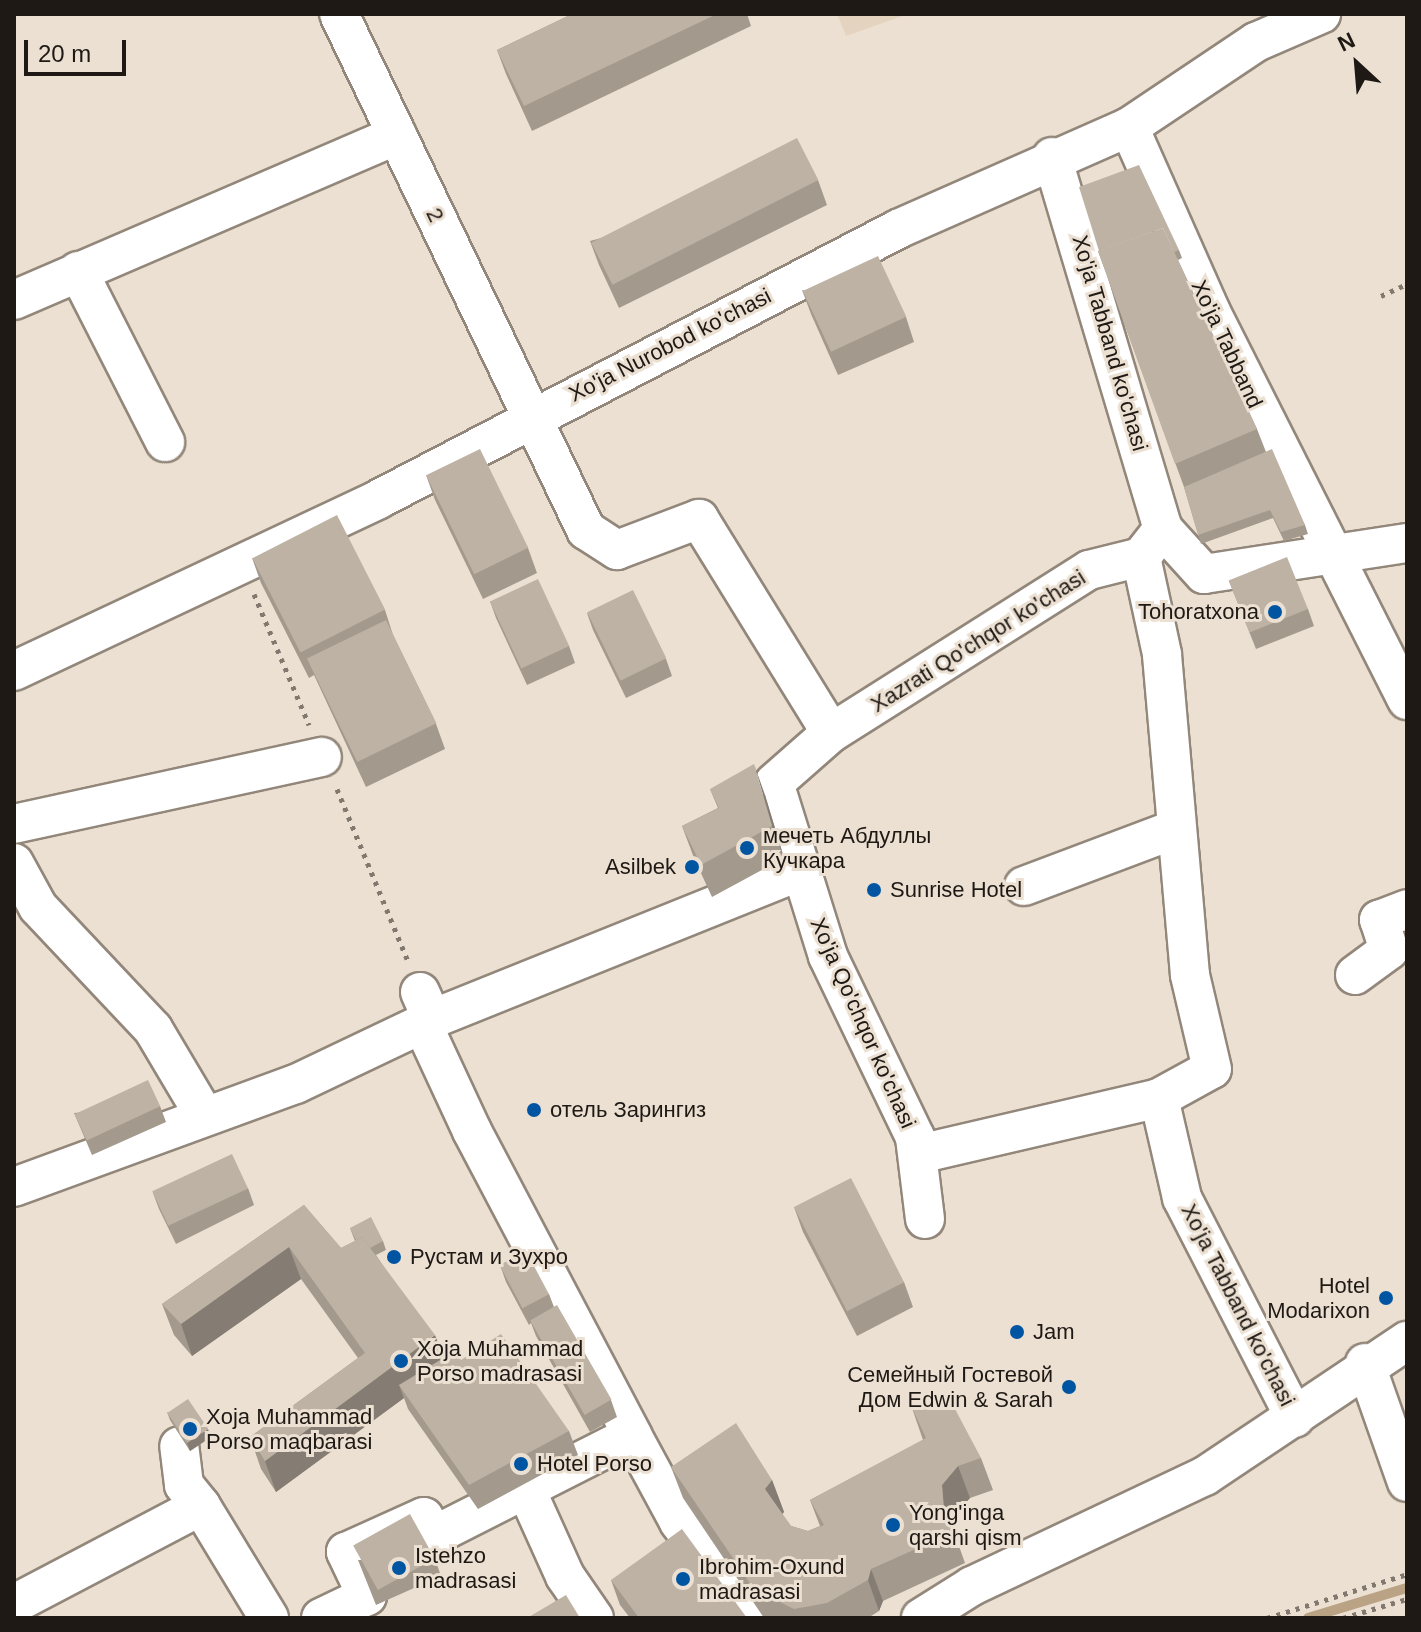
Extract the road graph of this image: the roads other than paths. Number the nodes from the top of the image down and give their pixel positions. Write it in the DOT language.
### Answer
graph roads {
  1 [pos="339,14"];
  2 [pos="1321,14"];
  3 [pos="1251,28"];
  4 [pos="1129,127"];
  5 [pos="397,135"];
  6 [pos="1052,157"];
  7 [pos="78,271"];
  8 [pos="14,300"];
  9 [pos="532,415"];
  10 [pos="165,442"];
  11 [pos="1152,543"];
  12 [pos="1407,543"];
  13 [pos="1331,559"];
  14 [pos="14,671"];
  15 [pos="1407,700"];
  16 [pos="831,733"];
  17 [pos="322,757"];
  18 [pos="774,783"];
  19 [pos="14,824"];
  20 [pos="1176,829"];
  21 [pos="800,871"];
  22 [pos="17,882"];
  23 [pos="1024,886"];
  24 [pos="1407,909"];
  25 [pos="1355,975"];
  26 [pos="426,1005"];
  27 [pos="1159,1098"];
  28 [pos="204,1115"];
  29 [pos="919,1154"];
  30 [pos="14,1187"];
  31 [pos="925,1219"];
  32 [pos="1407,1341"];
  33 [pos="1365,1363"];
  34 [pos="1295,1418"];
  35 [pos="632,1435"];
  36 [pos="179,1446"];
  37 [pos="1407,1482"];
  38 [pos="528,1494"];
  39 [pos="201,1506"];
  40 [pos="14,1604"];
  41 [pos="930,1615"];
  42 [pos="269,1618"];
  43 [pos="321,1618"];
  44 [pos="594,1618"];
  45 [pos="751,1618"];
  1 -- 5 [label="street, 2"];
  2 -- 3 [label="street, Xo'ja Nurobod ko'chasi"];
  3 -- 4 [label="street, Xo'ja Nurobod ko'chasi"];
  4 -- 6 [label="street, Xo'ja Nurobod ko'chasi"];
  4 -- 13 [label="street, Xo'ja Tabband"];
  5 -- 7 [label="street"];
  5 -- 9 [label="street, 2"];
  6 -- 9 [label="street, Xo'ja Nurobod ko'chasi"];
  6 -- 11 [label="street, Xo'ja Tabband ko'chasi"];
  7 -- 8 [label="street"];
  7 -- 10 [label="street"];
  9 -- 14 [label="street, Xo'ja Nurobod ko'chasi"];
  9 -- 16 [label="street"];
  11 -- 13 [label="street"];
  11 -- 16 [label="street, Xazrati Qo'chqor ko'chasi"];
  11 -- 20 [label="street, Xo'ja Tabband ko'chasi"];
  12 -- 13 [label="street"];
  13 -- 15 [label="street, Xo'ja Tabband"];
  16 -- 18 [label="street, Xazrati Qo'chqor ko'chasi"];
  17 -- 19 [label="street"];
  18 -- 21 [label="street, Xo'ja Qo'chqor ko'chasi"];
  20 -- 23 [label="street"];
  20 -- 27 [label="street, Xo'ja Tabband ko'chasi"];
  21 -- 26 [label="street"];
  21 -- 29 [label="street, Xo'ja Qo'chqor ko'chasi"];
  22 -- 28 [label="street"];
  24 -- 25 [label="street"];
  26 -- 28 [label="street"];
  26 -- 35 [label="street"];
  27 -- 29 [label="street"];
  27 -- 34 [label="street, Xo'ja Tabband ko'chasi"];
  28 -- 30 [label="street"];
  29 -- 31 [label="street, Xo'ja Qo'chqor ko'chasi"];
  32 -- 33 [label="street"];
  33 -- 34 [label="street"];
  33 -- 37 [label="street"];
  34 -- 41 [label="street"];
  35 -- 38 [label="street"];
  35 -- 45 [label="street"];
  36 -- 39 [label="street"];
  38 -- 43 [label="street"];
  38 -- 44 [label="street"];
  39 -- 40 [label="street"];
  39 -- 42 [label="street"];
}
